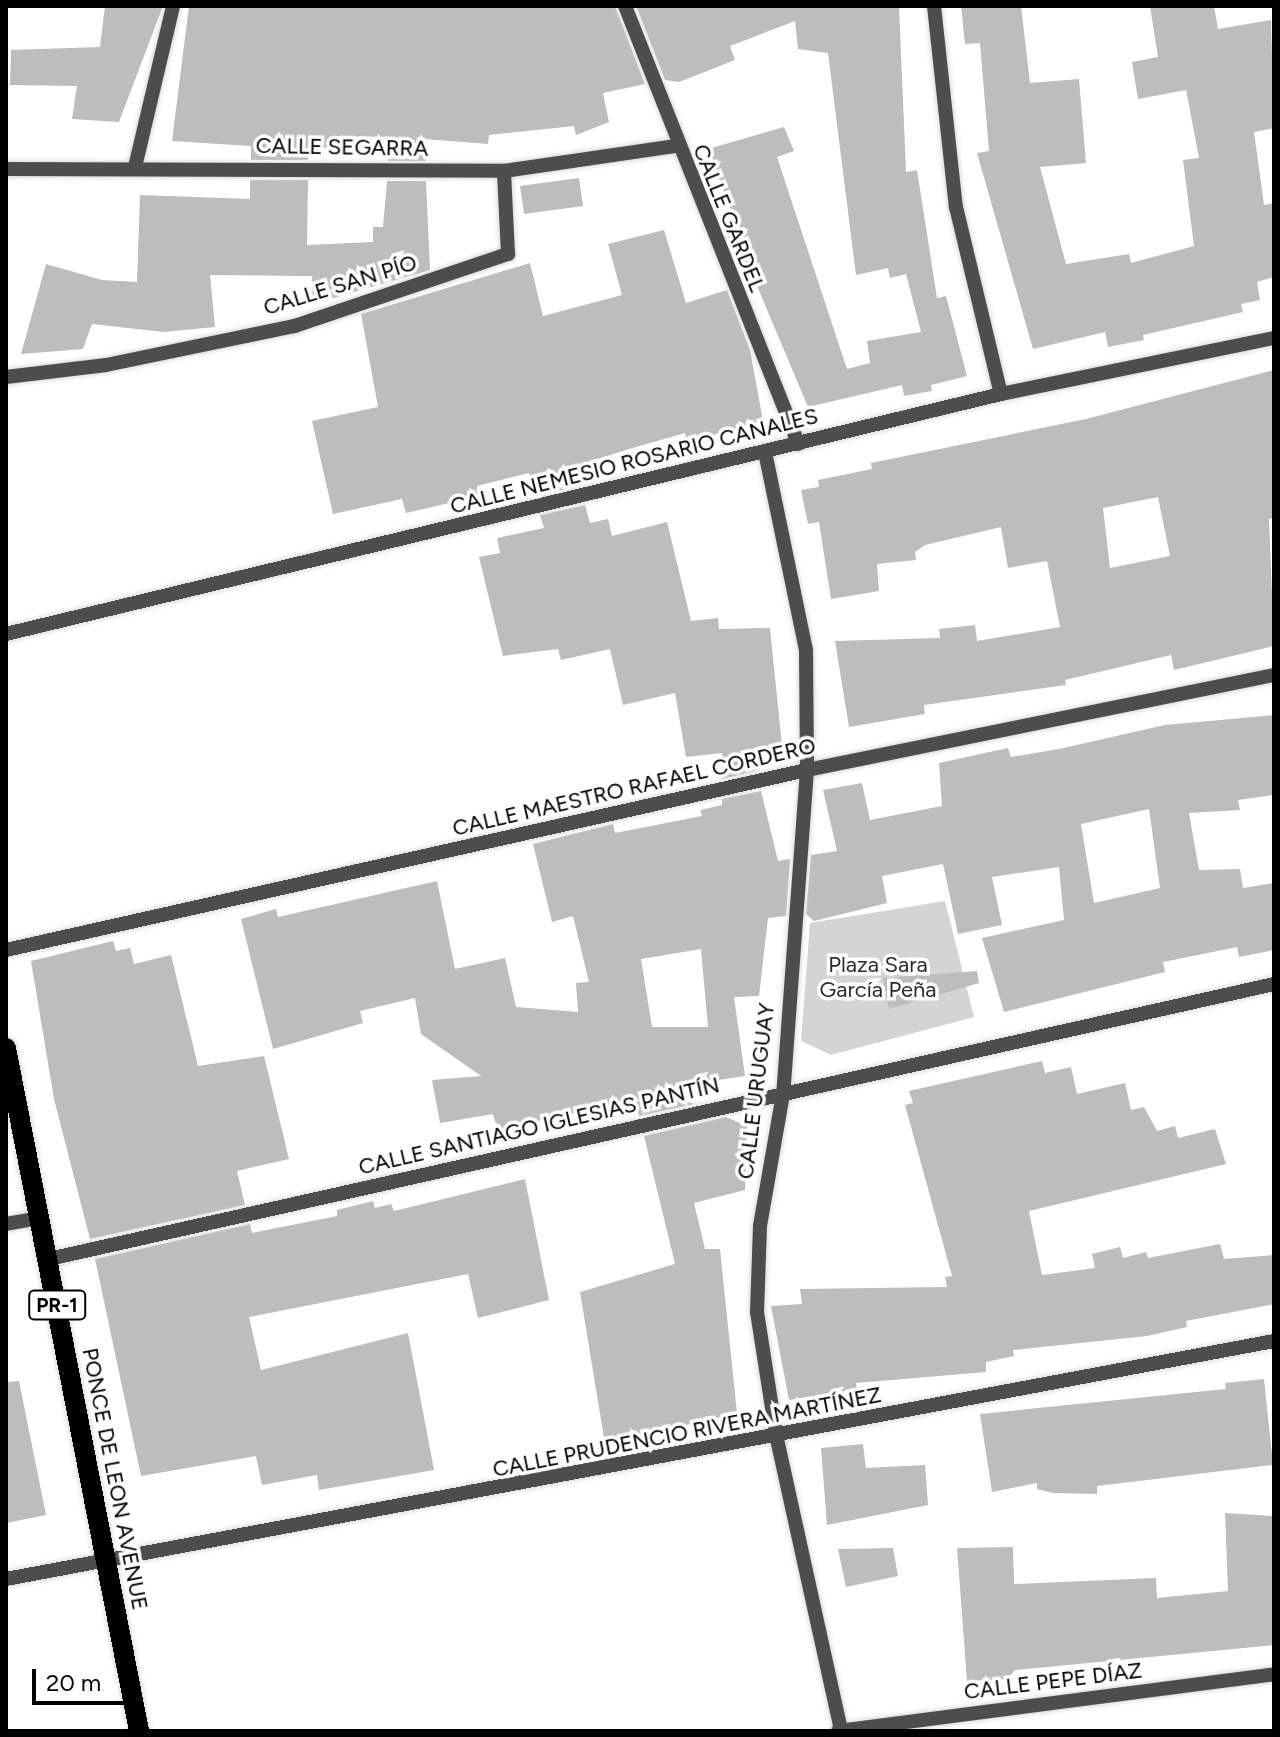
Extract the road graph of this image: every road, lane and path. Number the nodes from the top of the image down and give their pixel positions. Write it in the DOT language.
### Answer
graph roads {
  1 [pos="173,6"];
  2 [pos="625,6"];
  3 [pos="934,6"];
  4 [pos="676,146"];
  5 [pos="135,167"];
  6 [pos="6,169"];
  7 [pos="504,171"];
  8 [pos="1274,338"];
  9 [pos="6,377"];
  10 [pos="1001,394"];
  11 [pos="798,444"];
  12 [pos="765,452"];
  13 [pos="6,634"];
  14 [pos="1274,675"];
  15 [pos="807,770"];
  16 [pos="6,950"];
  17 [pos="1274,984"];
  18 [pos="6,1048"];
  19 [pos="783,1094"];
  20 [pos="39,1218"];
  21 [pos="6,1224"];
  22 [pos="49,1259"];
  23 [pos="1274,1341"];
  24 [pos="777,1439"];
  25 [pos="107,1563"];
  26 [pos="6,1579"];
  27 [pos="1274,1674"];
  28 [pos="139,1731"];
  29 [pos="840,1731"];
  1 -- 5 [label="street"];
  2 -- 4 [label="street, CALLE GARDEL"];
  3 -- 10 [label="street"];
  4 -- 7 [label="street, CALLE SEGARRA"];
  4 -- 11 [label="street, CALLE GARDEL"];
  5 -- 6 [label="street, CALLE SEGARRA"];
  5 -- 7 [label="street, CALLE SEGARRA"];
  7 -- 9 [label="street, CALLE SAN PÍO"];
  8 -- 10 [label="street, CALLE NEMESIO ROSARIO CANALES"];
  10 -- 11 [label="street, CALLE NEMESIO ROSARIO CANALES"];
  11 -- 12 [label="street, CALLE NEMESIO ROSARIO CANALES"];
  12 -- 13 [label="street, CALLE NEMESIO ROSARIO CANALES"];
  12 -- 15 [label="street, CALLE URUGUAY"];
  14 -- 15 [label="street, CALLE MAESTRO RAFAEL CORDERO"];
  15 -- 16 [label="street, CALLE MAESTRO RAFAEL CORDERO"];
  15 -- 19 [label="street, CALLE URUGUAY"];
  17 -- 19 [label="street, CALLE SANTIAGO IGLESIAS PANTÍN"];
  18 -- 20 [label="main road, PONCE DE LEON AVENUE / PR-1"];
  19 -- 22 [label="street, CALLE SANTIAGO IGLESIAS PANTÍN"];
  19 -- 24 [label="street, CALLE URUGUAY"];
  20 -- 21 [label="street"];
  20 -- 22 [label="main road, PONCE DE LEON AVENUE / PR-1"];
  22 -- 25 [label="main road, PONCE DE LEON AVENUE / PR-1"];
  23 -- 24 [label="street, CALLE PRUDENCIO RIVERA MARTÍNEZ"];
  24 -- 25 [label="street, CALLE PRUDENCIO RIVERA MARTÍNEZ"];
  24 -- 29 [label="street, CALLE URUGUAY"];
  25 -- 26 [label="street, CALLE PRUDENCIO RIVERA MARTÍNEZ"];
  25 -- 28 [label="main road, PONCE DE LEON AVENUE / PR-1"];
  27 -- 29 [label="street, CALLE PEPE DÍAZ"];
}
